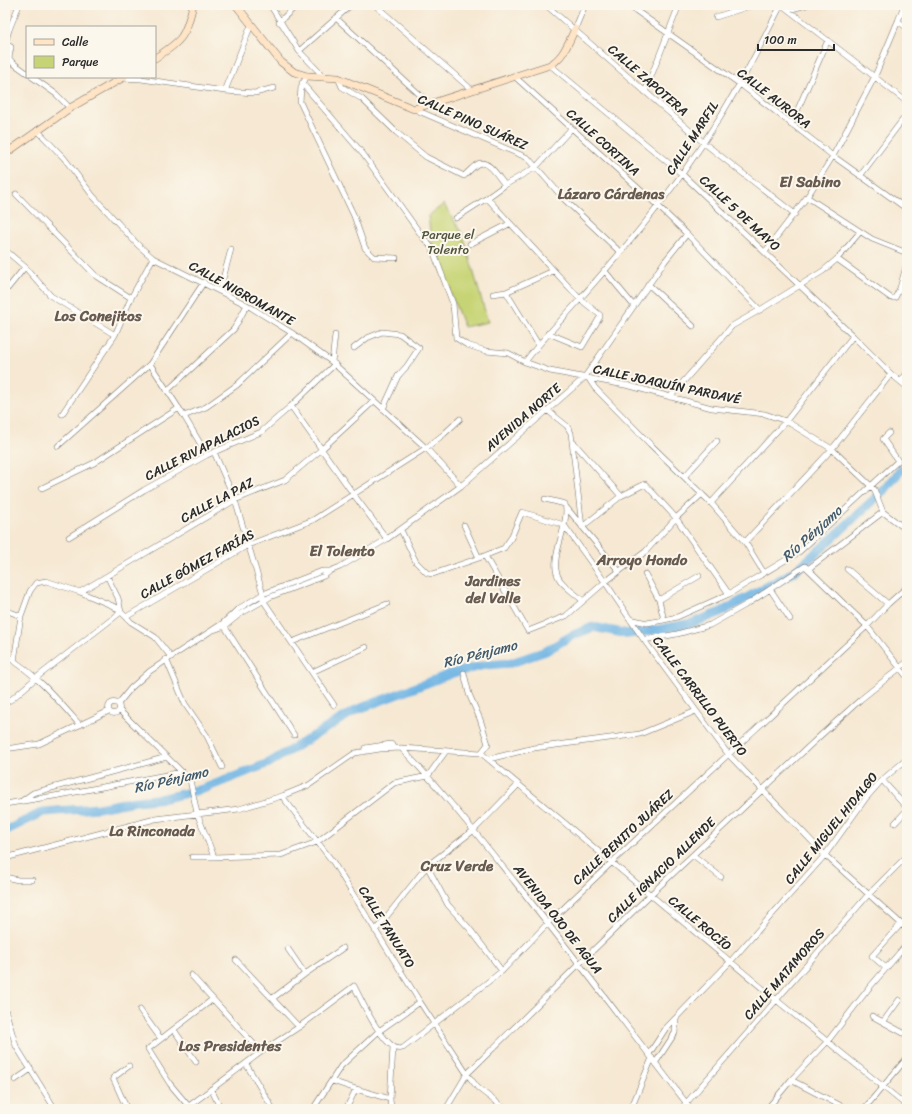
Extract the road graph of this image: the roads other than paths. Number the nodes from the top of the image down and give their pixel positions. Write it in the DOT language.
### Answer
graph roads {
  1 [pos="19,5"];
  2 [pos="194,5"];
  3 [pos="236,5"];
  4 [pos="270,5"];
  5 [pos="297,5"];
  6 [pos="351,5"];
  7 [pos="375,5"];
  8 [pos="546,5"];
  9 [pos="585,5"];
  10 [pos="628,5"];
  11 [pos="679,5"];
  12 [pos="753,5"];
  13 [pos="781,5"];
  14 [pos="806,5"];
  15 [pos="904,5"];
  16 [pos="789,10"];
  17 [pos="716,17"];
  18 [pos="336,18"];
  19 [pos="898,21"];
  20 [pos="279,22"];
  21 [pos="251,25"];
  22 [pos="907,28"];
  23 [pos="575,29"];
  24 [pos="668,32"];
  25 [pos="828,40"];
  26 [pos="299,51"];
  27 [pos="156,57"];
  28 [pos="550,65"];
  29 [pos="26,72"];
  30 [pos="306,76"];
  31 [pos="514,76"];
  32 [pos="875,76"];
  33 [pos="324,77"];
  34 [pos="33,78"];
  35 [pos="119,78"];
  36 [pos="131,78"];
  37 [pos="338,78"];
  38 [pos="302,83"];
  39 [pos="740,84"];
  40 [pos="274,88"];
  41 [pos="472,90"];
  42 [pos="225,91"];
  43 [pos="645,92"];
  44 [pos="907,102"];
  45 [pos="430,104"];
  46 [pos="70,108"];
  47 [pos="414,109"];
  48 [pos="907,114"];
  49 [pos="791,125"];
  50 [pos="571,129"];
  51 [pos="37,130"];
  52 [pos="704,143"];
  53 [pos="5,154"];
  54 [pos="833,156"];
  55 [pos="536,167"];
  56 [pos="682,174"];
  57 [pos="860,176"];
  58 [pos="505,184"];
  59 [pos="16,194"];
  60 [pos="487,198"];
  61 [pos="806,198"];
  62 [pos="658,206"];
  63 [pos="907,208"];
  64 [pos="795,214"];
  65 [pos="456,218"];
  66 [pos="509,224"];
  67 [pos="860,232"];
  68 [pos="687,234"];
  69 [pos="470,244"];
  70 [pos="231,249"];
  71 [pos="5,250"];
  72 [pos="620,252"];
  73 [pos="765,252"];
  74 [pos="907,253"];
  75 [pos="153,258"];
  76 [pos="396,258"];
  77 [pos="837,258"];
  78 [pos="907,264"];
  79 [pos="25,267"];
  80 [pos="604,270"];
  81 [pos="553,271"];
  82 [pos="204,282"];
  83 [pos="648,284"];
  84 [pos="799,284"];
  85 [pos="8,288"];
  86 [pos="900,288"];
  87 [pos="220,290"];
  88 [pos="506,292"];
  89 [pos="907,293"];
  90 [pos="493,294"];
  91 [pos="131,298"];
  92 [pos="580,299"];
  93 [pos="247,305"];
  94 [pos="634,306"];
  95 [pos="760,310"];
  96 [pos="693,326"];
  97 [pos="292,332"];
  98 [pos="548,333"];
  99 [pos="114,335"];
  100 [pos="335,335"];
  101 [pos="853,336"];
  102 [pos="538,344"];
  103 [pos="354,348"];
  104 [pos="524,362"];
  105 [pos="333,363"];
  106 [pos="150,364"];
  107 [pos="907,373"];
  108 [pos="891,374"];
  109 [pos="586,378"];
  110 [pos="900,381"];
  111 [pos="907,387"];
  112 [pos="167,391"];
  113 [pos="670,396"];
  114 [pos="374,400"];
  115 [pos="291,406"];
  116 [pos="179,408"];
  117 [pos="383,409"];
  118 [pos="547,410"];
  119 [pos="62,414"];
  120 [pos="184,416"];
  121 [pos="460,418"];
  122 [pos="786,421"];
  123 [pos="888,433"];
  124 [pos="717,441"];
  125 [pos="573,442"];
  126 [pos="58,446"];
  127 [pos="426,448"];
  128 [pos="832,448"];
  129 [pos="322,449"];
  130 [pos="214,452"];
  131 [pos="207,455"];
  132 [pos="684,477"];
  133 [pos="461,486"];
  134 [pos="42,488"];
  135 [pos="872,488"];
  136 [pos="702,494"];
  137 [pos="354,495"];
  138 [pos="621,496"];
  139 [pos="545,499"];
  140 [pos="235,500"];
  141 [pos="711,503"];
  142 [pos="566,506"];
  143 [pos="883,512"];
  144 [pos="676,518"];
  145 [pos="464,525"];
  146 [pos="564,526"];
  147 [pos="582,527"];
  148 [pos="401,530"];
  149 [pos="907,530"];
  150 [pos="68,537"];
  151 [pos="387,539"];
  152 [pos="745,542"];
  153 [pos="248,545"];
  154 [pos="485,556"];
  155 [pos="479,558"];
  156 [pos="807,568"];
  157 [pos="847,569"];
  158 [pos="330,571"];
  159 [pos="619,571"];
  160 [pos="764,573"];
  161 [pos="644,574"];
  162 [pos="107,576"];
  163 [pos="699,576"];
  164 [pos="605,582"];
  165 [pos="907,587"];
  166 [pos="770,589"];
  167 [pos="80,592"];
  168 [pos="263,594"];
  169 [pos="729,594"];
  170 [pos="263,600"];
  171 [pos="659,600"];
  172 [pos="583,601"];
  173 [pos="388,604"];
  174 [pos="888,604"];
  175 [pos="5,610"];
  176 [pos="121,612"];
  177 [pos="21,616"];
  178 [pos="126,617"];
  179 [pos="790,619"];
  180 [pos="664,620"];
  181 [pos="632,622"];
  182 [pos="224,625"];
  183 [pos="867,626"];
  184 [pos="644,640"];
  185 [pos="292,642"];
  186 [pos="366,647"];
  187 [pos="5,655"];
  188 [pos="168,658"];
  189 [pos="14,661"];
  190 [pos="907,662"];
  191 [pos="900,667"];
  192 [pos="312,672"];
  193 [pos="464,673"];
  194 [pos="907,677"];
  195 [pos="36,678"];
  196 [pos="5,703"];
  197 [pos="118,704"];
  198 [pos="334,705"];
  199 [pos="119,710"];
  200 [pos="109,711"];
  201 [pos="696,711"];
  202 [pos="80,725"];
  203 [pos="294,735"];
  204 [pos="401,748"];
  205 [pos="5,749"];
  206 [pos="446,751"];
  207 [pos="481,753"];
  208 [pos="728,754"];
  209 [pos="167,757"];
  210 [pos="489,759"];
  211 [pos="907,759"];
  212 [pos="222,767"];
  213 [pos="182,772"];
  214 [pos="428,776"];
  215 [pos="882,780"];
  216 [pos="518,785"];
  217 [pos="762,789"];
  218 [pos="282,796"];
  219 [pos="22,801"];
  220 [pos="5,804"];
  221 [pos="907,809"];
  222 [pos="198,813"];
  223 [pos="895,823"];
  224 [pos="474,830"];
  225 [pos="317,842"];
  226 [pos="693,855"];
  227 [pos="825,855"];
  228 [pos="192,856"];
  229 [pos="907,856"];
  230 [pos="214,857"];
  231 [pos="5,858"];
  232 [pos="611,863"];
  233 [pos="427,866"];
  234 [pos="5,877"];
  235 [pos="722,878"];
  236 [pos="32,880"];
  237 [pos="868,895"];
  238 [pos="650,896"];
  239 [pos="548,923"];
  240 [pos="900,924"];
  241 [pos="907,929"];
  242 [pos="375,931"];
  243 [pos="907,944"];
  244 [pos="343,948"];
  245 [pos="288,949"];
  246 [pos="236,960"];
  247 [pos="730,962"];
  248 [pos="579,964"];
  249 [pos="886,968"];
  250 [pos="502,971"];
  251 [pos="305,974"];
  252 [pos="190,975"];
  253 [pos="273,998"];
  254 [pos="213,999"];
  255 [pos="775,1000"];
  256 [pos="899,1000"];
  257 [pos="420,1002"];
  258 [pos="5,1009"];
  259 [pos="140,1010"];
  260 [pos="872,1016"];
  261 [pos="676,1019"];
  262 [pos="883,1022"];
  263 [pos="436,1023"];
  264 [pos="299,1027"];
  265 [pos="174,1030"];
  266 [pos="379,1031"];
  267 [pos="907,1035"];
  268 [pos="161,1039"];
  269 [pos="827,1042"];
  270 [pos="393,1047"];
  271 [pos="261,1052"];
  272 [pos="652,1058"];
  273 [pos="907,1058"];
  274 [pos="196,1062"];
  275 [pos="246,1064"];
  276 [pos="129,1066"];
  277 [pos="31,1069"];
  278 [pos="467,1074"];
  279 [pos="15,1080"];
  280 [pos="791,1080"];
  281 [pos="332,1081"];
  282 [pos="883,1087"];
  283 [pos="211,1089"];
  284 [pos="356,1089"];
  285 [pos="390,1099"];
  286 [pos="686,1102"];
  287 [pos="907,1106"];
  288 [pos="188,1108"];
  289 [pos="55,1109"];
  290 [pos="127,1109"];
  291 [pos="221,1109"];
  292 [pos="273,1109"];
  293 [pos="313,1109"];
  294 [pos="346,1109"];
  295 [pos="391,1109"];
  296 [pos="446,1109"];
  297 [pos="505,1109"];
  298 [pos="631,1109"];
  299 [pos="680,1109"];
  300 [pos="691,1109"];
  301 [pos="767,1109"];
  302 [pos="847,1109"];
  303 [pos="864,1109"];
  1 -- 29 [label="street"];
  2 -- 27 [label="street"];
  3 -- 21 [label="street"];
  4 -- 20 [label="street"];
  5 -- 20 [label="street"];
  6 -- 18 [label="street"];
  7 -- 41 [label="street"];
  8 -- 23 [label="street, CALLE ZAPOTERA"];
  9 -- 23 [label="street"];
  10 -- 24 [label="street, CALLE AURORA"];
  11 -- 24 [label="street"];
  12 -- 17 [label="street"];
  13 -- 16 [label="street"];
  13 -- 39 [label="street, CALLE MARFIL"];
  14 -- 16 [label="street"];
  15 -- 19 [label="street"];
  16 -- 25 [label="street"];
  18 -- 26 [label="street"];
  18 -- 45 [label="street"];
  19 -- 22 [label="street"];
  19 -- 32 [label="street"];
  20 -- 26 [label="street"];
  21 -- 30 [label="street"];
  21 -- 42 [label="street"];
  23 -- 28 [label="street"];
  23 -- 43 [label="street, CALLE ZAPOTERA"];
  24 -- 39 [label="street, CALLE AURORA"];
  24 -- 43 [label="street"];
  25 -- 32 [label="street"];
  25 -- 49 [label="street"];
  26 -- 33 [label="street"];
  28 -- 31 [label="street"];
  28 -- 56 [label="street, CALLE 5 DE MAYO"];
  30 -- 33 [label="street, CALLE PINO SUÁREZ"];
  30 -- 38 [label="street"];
  31 -- 41 [label="street"];
  31 -- 50 [label="street, CALLE CORTINA"];
  32 -- 44 [label="street"];
  32 -- 54 [label="street"];
  33 -- 37 [label="street, CALLE PINO SUÁREZ"];
  34 -- 46 [label="street"];
  35 -- 46 [label="street"];
  36 -- 42 [label="street"];
  37 -- 47 [label="street, CALLE PINO SUÁREZ"];
  37 -- 58 [label="street"];
  38 -- 76 [label="street"];
  38 -- 104 [label="street, CALLE JOAQUÍN PARDAVÉ"];
  39 -- 49 [label="street, CALLE AURORA"];
  39 -- 52 [label="street, CALLE MARFIL"];
  40 -- 42 [label="street"];
  41 -- 45 [label="street"];
  43 -- 52 [label="street, CALLE ZAPOTERA"];
  45 -- 47 [label="street"];
  46 -- 51 [label="street"];
  47 -- 55 [label="street, CALLE PINO SUÁREZ"];
  48 -- 57 [label="street"];
  49 -- 54 [label="street, CALLE AURORA"];
  50 -- 55 [label="street"];
  50 -- 62 [label="street, CALLE CORTINA"];
  51 -- 53 [label="street"];
  51 -- 75 [label="street, CALLE NIGROMANTE"];
  52 -- 56 [label="street, CALLE MARFIL"];
  52 -- 64 [label="street, CALLE ZAPOTERA"];
  54 -- 57 [label="street, CALLE AURORA"];
  54 -- 61 [label="street"];
  55 -- 58 [label="street"];
  55 -- 72 [label="street, CALLE PINO SUÁREZ"];
  56 -- 62 [label="street, CALLE MARFIL"];
  56 -- 73 [label="street, CALLE 5 DE MAYO"];
  57 -- 63 [label="street, CALLE AURORA"];
  58 -- 60 [label="street"];
  59 -- 91 [label="street"];
  60 -- 65 [label="street"];
  60 -- 66 [label="street"];
  61 -- 64 [label="street"];
  61 -- 67 [label="street"];
  62 -- 68 [label="street, CALLE CORTINA"];
  62 -- 72 [label="street, CALLE MARFIL"];
  64 -- 73 [label="street"];
  66 -- 69 [label="street"];
  66 -- 81 [label="street"];
  67 -- 74 [label="street"];
  67 -- 77 [label="street"];
  68 -- 83 [label="street, AVENIDA NORTE"];
  68 -- 95 [label="street, CALLE CORTINA"];
  70 -- 87 [label="street"];
  71 -- 79 [label="street"];
  72 -- 80 [label="street, CALLE MARFIL"];
  73 -- 84 [label="street, CALLE 5 DE MAYO"];
  75 -- 82 [label="street, CALLE NIGROMANTE"];
  75 -- 91 [label="street"];
  77 -- 84 [label="street"];
  77 -- 86 [label="street"];
  78 -- 86 [label="street"];
  79 -- 85 [label="street"];
  79 -- 99 [label="street"];
  80 -- 92 [label="street, CALLE MARFIL"];
  80 -- 94 [label="street"];
  81 -- 88 [label="street"];
  81 -- 92 [label="street"];
  82 -- 87 [label="street, CALLE NIGROMANTE"];
  82 -- 106 [label="street"];
  83 -- 94 [label="street, AVENIDA NORTE"];
  83 -- 96 [label="street"];
  84 -- 95 [label="street"];
  84 -- 101 [label="street, CALLE 5 DE MAYO"];
  86 -- 89 [label="street"];
  87 -- 93 [label="street, CALLE NIGROMANTE"];
  88 -- 90 [label="street"];
  88 -- 102 [label="street"];
  91 -- 99 [label="street"];
  92 -- 98 [label="street, CALLE MARFIL"];
  92 -- 98 [label="street"];
  93 -- 97 [label="street, CALLE NIGROMANTE"];
  93 -- 112 [label="street"];
  94 -- 109 [label="street, AVENIDA NORTE"];
  95 -- 113 [label="street"];
  97 -- 105 [label="street, CALLE NIGROMANTE"];
  97 -- 120 [label="street"];
  98 -- 102 [label="street, CALLE MARFIL"];
  99 -- 119 [label="street"];
  100 -- 105 [label="street"];
  101 -- 108 [label="street, CALLE 5 DE MAYO"];
  101 -- 122 [label="street"];
  102 -- 104 [label="street, CALLE MARFIL"];
  103 -- 117 [label="street"];
  104 -- 109 [label="street, CALLE JOAQUÍN PARDAVÉ"];
  105 -- 114 [label="street, CALLE NIGROMANTE"];
  105 -- 115 [label="street, CALLE RIVAPALACIOS"];
  106 -- 112 [label="street"];
  106 -- 126 [label="street"];
  107 -- 110 [label="street"];
  108 -- 110 [label="street, CALLE 5 DE MAYO"];
  108 -- 128 [label="street"];
  109 -- 113 [label="street, CALLE JOAQUÍN PARDAVÉ"];
  109 -- 118 [label="street, AVENIDA NORTE"];
  109 -- 132 [label="street"];
  110 -- 111 [label="street, CALLE 5 DE MAYO"];
  112 -- 116 [label="street"];
  113 -- 122 [label="street, CALLE JOAQUÍN PARDAVÉ"];
  114 -- 117 [label="street, CALLE NIGROMANTE"];
  114 -- 129 [label="street, CALLE LA PAZ"];
  115 -- 129 [label="street"];
  115 -- 130 [label="street, CALLE RIVAPALACIOS"];
  116 -- 120 [label="street"];
  116 -- 134 [label="street"];
  117 -- 127 [label="street, CALLE NIGROMANTE"];
  118 -- 125 [label="street"];
  118 -- 133 [label="street, AVENIDA NORTE"];
  120 -- 131 [label="street"];
  121 -- 127 [label="street, CALLE GÓMEZ FARÍAS"];
  122 -- 128 [label="street, CALLE JOAQUÍN PARDAVÉ"];
  122 -- 141 [label="street"];
  123 -- 135 [label="street"];
  124 -- 132 [label="street"];
  125 -- 138 [label="street"];
  125 -- 147 [label="street"];
  127 -- 133 [label="street, CALLE NIGROMANTE"];
  127 -- 137 [label="street, CALLE GÓMEZ FARÍAS"];
  128 -- 135 [label="street, CALLE JOAQUÍN PARDAVÉ"];
  128 -- 152 [label="street"];
  129 -- 137 [label="street"];
  129 -- 140 [label="street, CALLE LA PAZ"];
  130 -- 131 [label="street, CALLE RIVAPALACIOS"];
  130 -- 140 [label="street"];
  131 -- 150 [label="street, CALLE RIVAPALACIOS"];
  132 -- 136 [label="street"];
  133 -- 148 [label="street, AVENIDA NORTE"];
  135 -- 143 [label="street, CALLE JOAQUÍN PARDAVÉ"];
  135 -- 160 [label="street"];
  136 -- 141 [label="street"];
  136 -- 144 [label="street"];
  137 -- 151 [label="street"];
  137 -- 153 [label="street, CALLE GÓMEZ FARÍAS"];
  138 -- 144 [label="street"];
  138 -- 147 [label="street"];
  139 -- 142 [label="street"];
  140 -- 153 [label="street"];
  140 -- 162 [label="street, CALLE LA PAZ"];
  141 -- 152 [label="street"];
  142 -- 146 [label="street"];
  142 -- 147 [label="street"];
  143 -- 149 [label="street"];
  143 -- 156 [label="street"];
  144 -- 159 [label="street"];
  144 -- 169 [label="street"];
  145 -- 155 [label="street"];
  146 -- 154 [label="street"];
  146 -- 164 [label="street, CALLE CARRILLO PUERTO"];
  146 -- 172 [label="street"];
  147 -- 159 [label="street"];
  148 -- 151 [label="street, AVENIDA NORTE"];
  148 -- 155 [label="street"];
  151 -- 158 [label="street, AVENIDA NORTE"];
  152 -- 160 [label="street"];
  153 -- 168 [label="street"];
  153 -- 178 [label="street, CALLE GÓMEZ FARÍAS"];
  154 -- 155 [label="street"];
  154 -- 172 [label="street"];
  156 -- 166 [label="street"];
  156 -- 183 [label="street"];
  157 -- 174 [label="street"];
  158 -- 168 [label="street, AVENIDA NORTE"];
  158 -- 170 [label="street, AVENIDA NORTE"];
  159 -- 164 [label="street"];
  160 -- 169 [label="street"];
  161 -- 171 [label="street"];
  162 -- 167 [label="street, CALLE LA PAZ"];
  162 -- 176 [label="street"];
  163 -- 171 [label="street"];
  164 -- 172 [label="street"];
  164 -- 181 [label="street, CALLE CARRILLO PUERTO"];
  165 -- 174 [label="street, CALLE BENITO JUÁREZ"];
  166 -- 179 [label="street"];
  166 -- 184 [label="street"];
  167 -- 176 [label="street"];
  167 -- 177 [label="street"];
  168 -- 170 [label="street"];
  168 -- 182 [label="street, AVENIDA NORTE"];
  169 -- 180 [label="street"];
  170 -- 182 [label="street, AVENIDA NORTE"];
  170 -- 185 [label="street"];
  171 -- 180 [label="street"];
  173 -- 185 [label="street"];
  174 -- 183 [label="street, CALLE BENITO JUÁREZ"];
  175 -- 177 [label="street"];
  176 -- 178 [label="street"];
  176 -- 195 [label="street"];
  177 -- 189 [label="street"];
  178 -- 188 [label="street"];
  180 -- 181 [label="street"];
  181 -- 184 [label="street, CALLE CARRILLO PUERTO"];
  182 -- 188 [label="street, AVENIDA NORTE"];
  182 -- 203 [label="street"];
  183 -- 191 [label="street"];
  183 -- 208 [label="street, CALLE BENITO JUÁREZ"];
  184 -- 201 [label="street, CALLE CARRILLO PUERTO"];
  185 -- 192 [label="street"];
  186 -- 192 [label="street"];
  187 -- 189 [label="street"];
  188 -- 197 [label="street, AVENIDA NORTE"];
  188 -- 212 [label="street"];
  189 -- 195 [label="street"];
  190 -- 191 [label="street, CALLE IGNACIO ALLENDE"];
  191 -- 194 [label="street"];
  191 -- 217 [label="street, CALLE IGNACIO ALLENDE"];
  192 -- 198 [label="street"];
  193 -- 207 [label="street"];
  195 -- 196 [label="street"];
  195 -- 202 [label="street"];
  197 -- 199 [label="street"];
  197 -- 200 [label="street"];
  199 -- 200 [label="street"];
  199 -- 209 [label="street"];
  200 -- 202 [label="street"];
  201 -- 208 [label="street, CALLE CARRILLO PUERTO"];
  201 -- 210 [label="street"];
  202 -- 205 [label="street"];
  204 -- 206 [label="street"];
  204 -- 214 [label="street, AVENIDA OJO DE AGUA"];
  204 -- 218 [label="street"];
  206 -- 207 [label="street"];
  206 -- 214 [label="street"];
  207 -- 210 [label="street, CALLE ROCÍO"];
  208 -- 217 [label="street, CALLE CARRILLO PUERTO"];
  208 -- 232 [label="street, CALLE BENITO JUÁREZ"];
  209 -- 213 [label="street"];
  209 -- 219 [label="street"];
  210 -- 216 [label="street, CALLE ROCÍO"];
  211 -- 215 [label="street, CALLE MIGUEL HIDALGO"];
  213 -- 219 [label="street"];
  213 -- 222 [label="street"];
  214 -- 224 [label="street, AVENIDA OJO DE AGUA"];
  214 -- 225 [label="street"];
  215 -- 221 [label="street"];
  215 -- 227 [label="street, CALLE MIGUEL HIDALGO"];
  216 -- 224 [label="street"];
  216 -- 232 [label="street, CALLE ROCÍO"];
  217 -- 226 [label="street, CALLE IGNACIO ALLENDE"];
  217 -- 227 [label="street, CALLE CARRILLO PUERTO"];
  218 -- 222 [label="street"];
  218 -- 225 [label="street, CALLE TANUATO"];
  219 -- 220 [label="street"];
  221 -- 223 [label="street"];
  222 -- 230 [label="street"];
  222 -- 231 [label="street"];
  224 -- 233 [label="street"];
  224 -- 239 [label="street, AVENIDA OJO DE AGUA"];
  225 -- 230 [label="street"];
  225 -- 242 [label="street, CALLE TANUATO"];
  226 -- 235 [label="street"];
  226 -- 238 [label="street, CALLE IGNACIO ALLENDE"];
  227 -- 237 [label="street, CALLE CARRILLO PUERTO"];
  227 -- 247 [label="street, CALLE MIGUEL HIDALGO"];
  228 -- 230 [label="street"];
  229 -- 237 [label="street, CALLE MATAMOROS"];
  232 -- 238 [label="street, CALLE ROCÍO"];
  232 -- 239 [label="street, CALLE BENITO JUÁREZ"];
  233 -- 242 [label="street"];
  233 -- 250 [label="street"];
  234 -- 236 [label="street"];
  237 -- 240 [label="street, CALLE CARRILLO PUERTO"];
  237 -- 255 [label="street, CALLE MATAMOROS"];
  238 -- 247 [label="street, CALLE ROCÍO"];
  238 -- 248 [label="street, CALLE IGNACIO ALLENDE"];
  239 -- 248 [label="street, AVENIDA OJO DE AGUA"];
  239 -- 250 [label="street, CALLE BENITO JUÁREZ"];
  240 -- 241 [label="street, CALLE CARRILLO PUERTO"];
  240 -- 249 [label="street"];
  242 -- 257 [label="street, CALLE TANUATO"];
  243 -- 249 [label="street"];
  244 -- 251 [label="street"];
  245 -- 251 [label="street"];
  246 -- 253 [label="street"];
  247 -- 255 [label="street, CALLE ROCÍO"];
  247 -- 261 [label="street, CALLE MIGUEL HIDALGO"];
  248 -- 272 [label="street, AVENIDA OJO DE AGUA"];
  248 -- 278 [label="street, CALLE IGNACIO ALLENDE"];
  249 -- 269 [label="street"];
  250 -- 263 [label="street, CALLE BENITO JUÁREZ"];
  251 -- 253 [label="street"];
  252 -- 254 [label="street"];
  253 -- 264 [label="street"];
  254 -- 265 [label="street"];
  254 -- 271 [label="street"];
  255 -- 269 [label="street, CALLE ROCÍO"];
  255 -- 286 [label="street, CALLE MATAMOROS"];
  256 -- 262 [label="street"];
  257 -- 263 [label="street, CALLE TANUATO"];
  257 -- 266 [label="street"];
  258 -- 277 [label="street"];
  259 -- 268 [label="street"];
  260 -- 262 [label="street"];
  261 -- 272 [label="street, CALLE MIGUEL HIDALGO"];
  261 -- 272 [label="street, CALLE MIGUEL HIDALGO"];
  262 -- 267 [label="street"];
  263 -- 270 [label="street, CALLE BENITO JUÁREZ"];
  263 -- 278 [label="street, CALLE TANUATO"];
  264 -- 266 [label="street"];
  264 -- 271 [label="street"];
  265 -- 268 [label="street"];
  265 -- 274 [label="street"];
  266 -- 270 [label="street"];
  266 -- 281 [label="street"];
  268 -- 288 [label="street"];
  269 -- 280 [label="street"];
  269 -- 282 [label="street, CALLE ROCÍO"];
  270 -- 285 [label="street"];
  271 -- 275 [label="street"];
  272 -- 286 [label="street, AVENIDA OJO DE AGUA"];
  272 -- 298 [label="street, CALLE MIGUEL HIDALGO"];
  273 -- 282 [label="street"];
  275 -- 283 [label="street"];
  275 -- 292 [label="street"];
  276 -- 290 [label="street"];
  277 -- 279 [label="street"];
  277 -- 289 [label="street"];
  278 -- 296 [label="street, CALLE IGNACIO ALLENDE"];
  278 -- 297 [label="street, CALLE TANUATO"];
  280 -- 301 [label="street"];
  280 -- 302 [label="street"];
  281 -- 284 [label="street"];
  281 -- 293 [label="street"];
  282 -- 287 [label="street, CALLE ROCÍO"];
  282 -- 303 [label="street"];
  283 -- 288 [label="street"];
  283 -- 291 [label="street"];
  284 -- 285 [label="street"];
  284 -- 294 [label="street"];
  285 -- 295 [label="street"];
  286 -- 299 [label="street, CALLE MATAMOROS"];
  286 -- 300 [label="street, AVENIDA OJO DE AGUA"];
}
